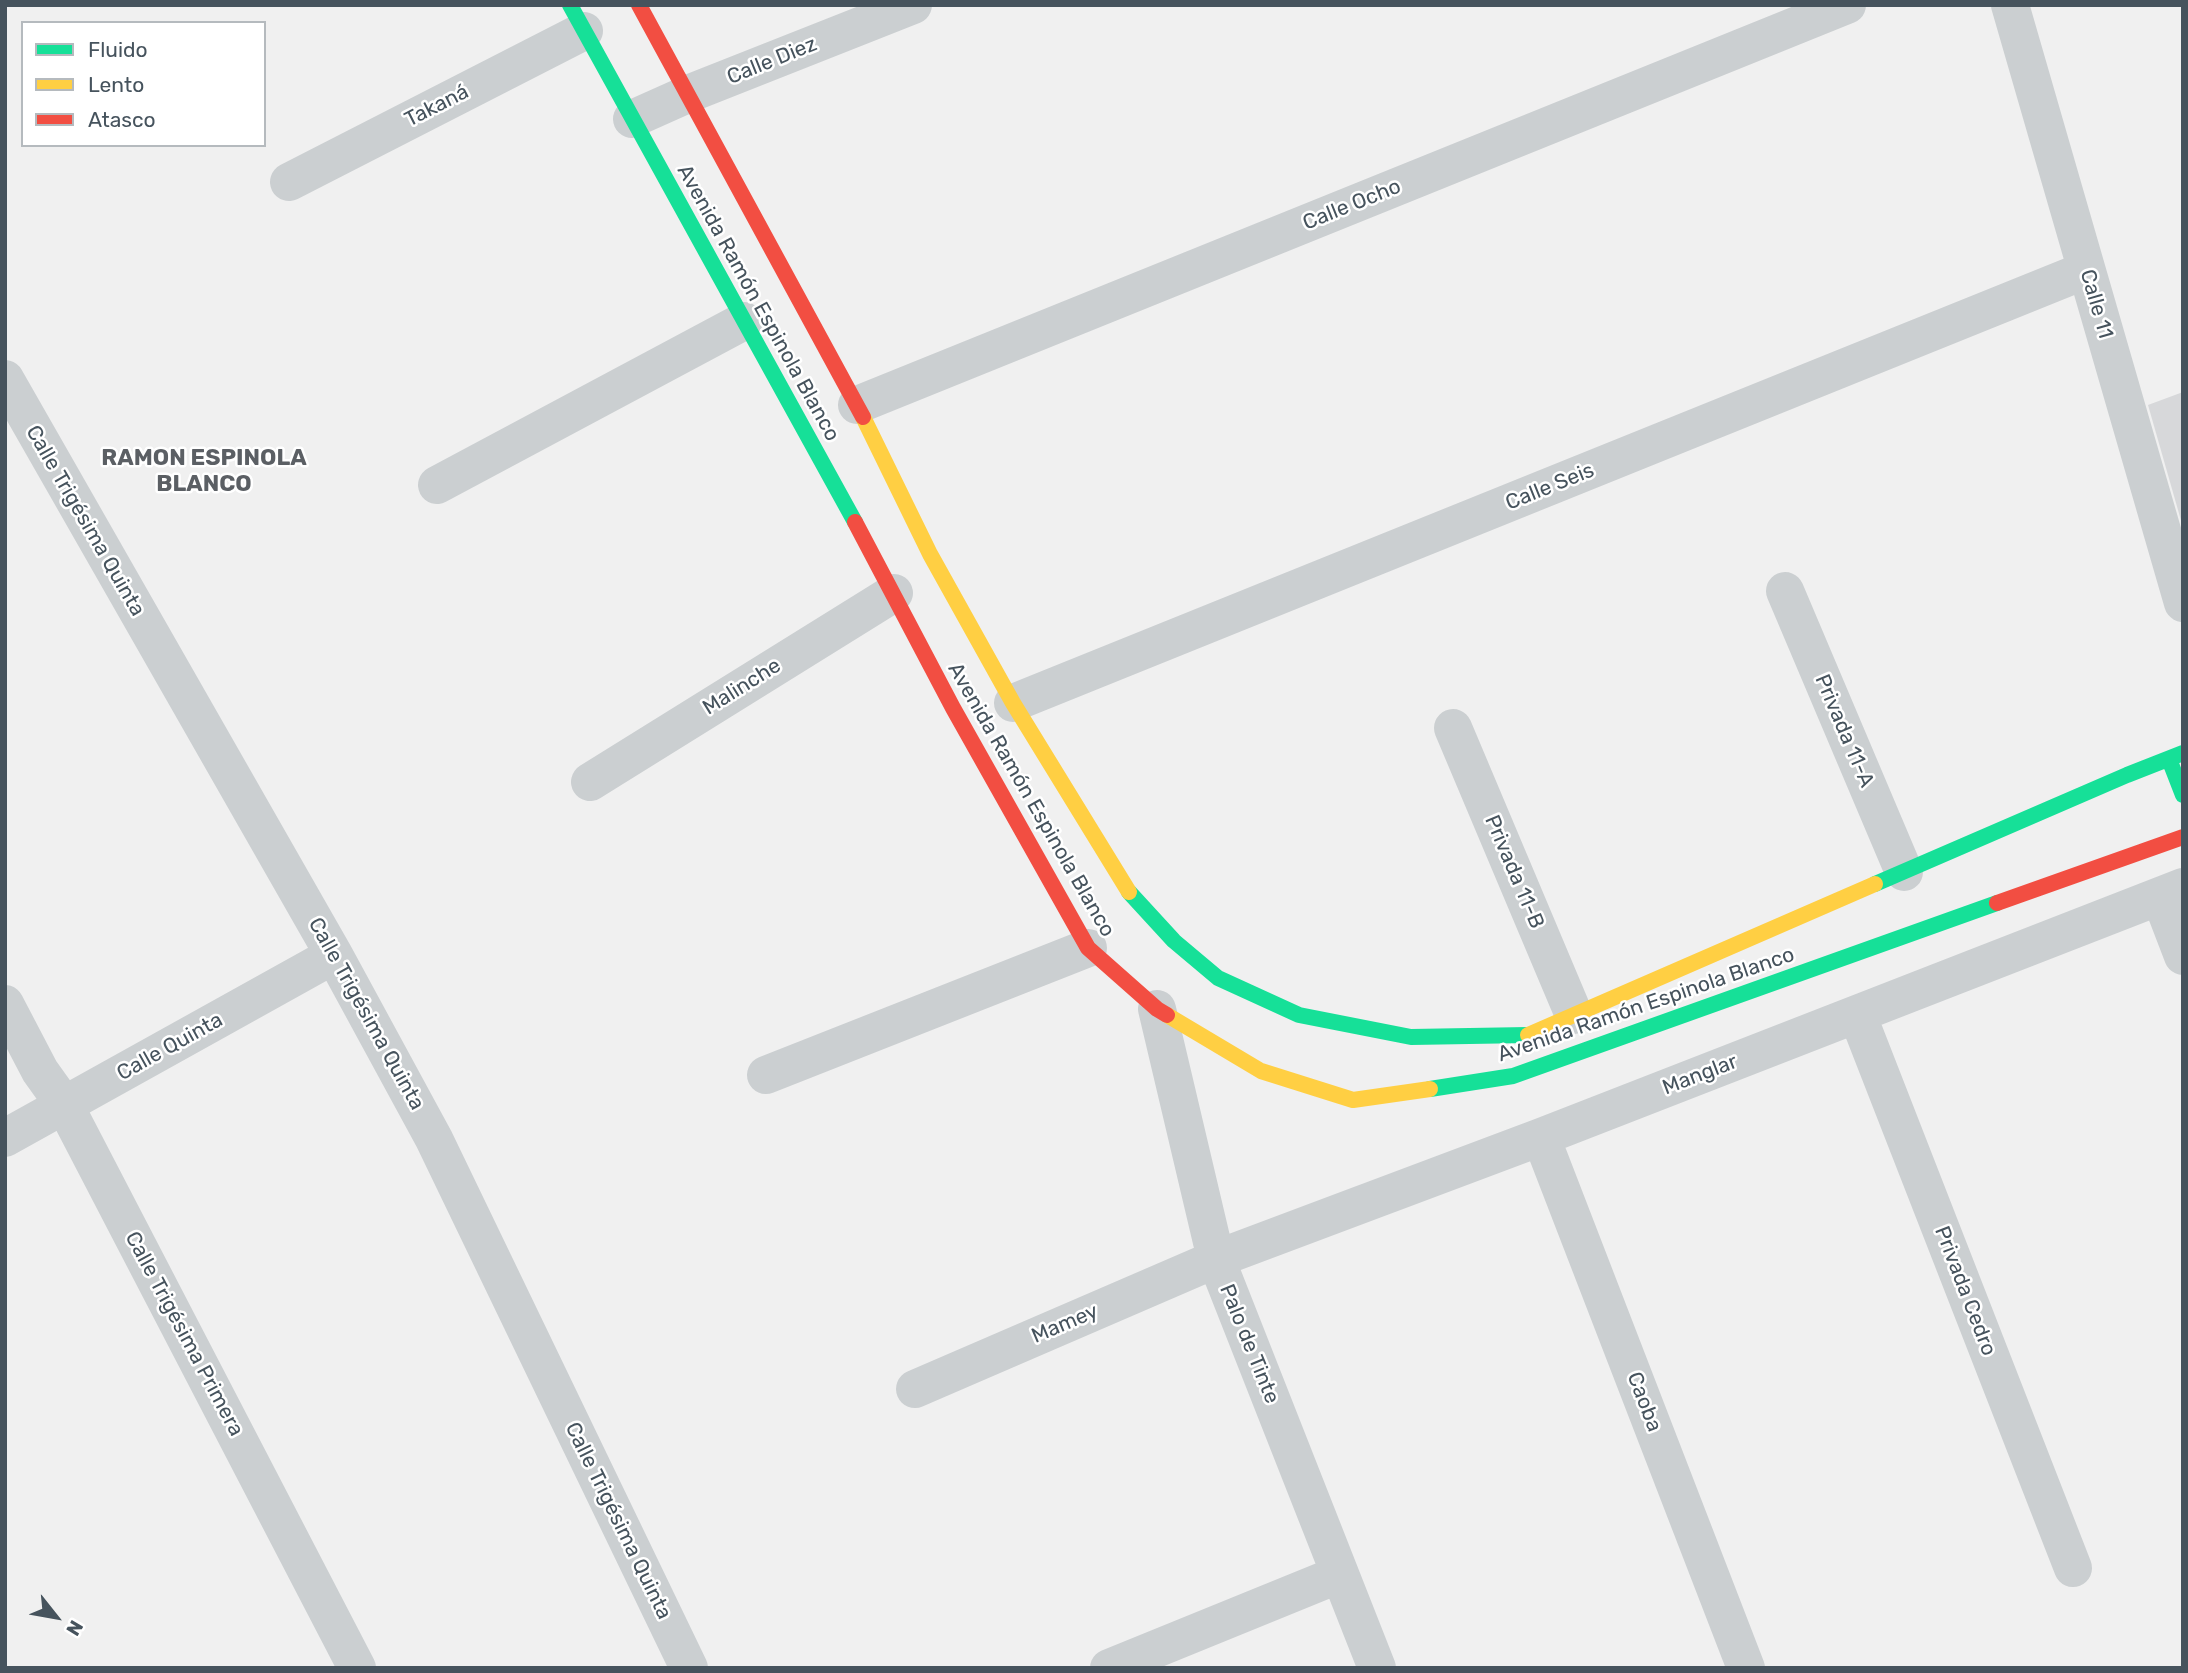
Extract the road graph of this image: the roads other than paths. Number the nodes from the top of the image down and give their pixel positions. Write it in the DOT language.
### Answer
graph roads {
  1 [pos="639,5"];
  2 [pos="913,5"];
  3 [pos="1847,5"];
  4 [pos="2010,5"];
  5 [pos="577,18"];
  6 [pos="688,94"];
  7 [pos="632,119"];
  8 [pos="289,182"];
  9 [pos="2086,270"];
  10 [pos="744,321"];
  11 [pos="9,396"];
  12 [pos="857,405"];
  13 [pos="437,485"];
  14 [pos="1785,591"];
  15 [pos="894,593"];
  16 [pos="2183,603"];
  17 [pos="1013,703"];
  18 [pos="1453,728"];
  19 [pos="2176,756"];
  20 [pos="590,782"];
  21 [pos="2183,795"];
  22 [pos="2183,837"];
  23 [pos="1903,872"];
  24 [pos="2171,892"];
  25 [pos="1088,948"];
  26 [pos="334,955"];
  27 [pos="2183,956"];
  28 [pos="5,1004"];
  29 [pos="1157,1009"];
  30 [pos="1857,1014"];
  31 [pos="1574,1015"];
  32 [pos="766,1075"];
  33 [pos="65,1106"];
  34 [pos="1541,1137"];
  35 [pos="5,1138"];
  36 [pos="1216,1259"];
  37 [pos="915,1389"];
  38 [pos="2073,1567"];
  39 [pos="1340,1574"];
  40 [pos="682,1665"];
  41 [pos="357,1668"];
  42 [pos="1109,1668"];
  43 [pos="1377,1668"];
  44 [pos="1746,1668"];
  1 -- 6 [label="main road, Avenida Ramón Espinola Blanco"];
  2 -- 6 [label="street, Calle Diez"];
  3 -- 12 [label="street, Calle Ocho"];
  4 -- 9 [label="street, Calle 11"];
  5 -- 7 [label="main road, Avenida Ramón Espinola Blanco"];
  5 -- 8 [label="street, Takaná"];
  6 -- 7 [label="street, Calle Diez"];
  6 -- 12 [label="main road, Avenida Ramón Espinola Blanco"];
  7 -- 10 [label="main road, Avenida Ramón Espinola Blanco"];
  9 -- 16 [label="street, Calle 11"];
  9 -- 17 [label="street, Calle Seis"];
  10 -- 13 [label="street"];
  10 -- 15 [label="main road, Avenida Ramón Espinola Blanco"];
  11 -- 26 [label="street, Calle Trigésima Quinta"];
  12 -- 17 [label="main road, Avenida Ramón Espinola Blanco"];
  14 -- 23 [label="street, Privada 11-A"];
  15 -- 20 [label="street, Malinche"];
  15 -- 25 [label="main road, Avenida Ramón Espinola Blanco"];
  17 -- 31 [label="main road, Avenida Ramón Espinola Blanco"];
  18 -- 31 [label="street, Privada 11-B"];
  19 -- 21 [label="main road"];
  19 -- 23 [label="main road, Avenida Ramón Espinola Blanco"];
  22 -- 29 [label="main road, Avenida Ramón Espinola Blanco"];
  23 -- 31 [label="main road, Avenida Ramón Espinola Blanco"];
  24 -- 27 [label="street"];
  24 -- 30 [label="street, Manglar"];
  25 -- 29 [label="main road, Avenida Ramón Espinola Blanco"];
  25 -- 32 [label="street"];
  26 -- 33 [label="street, Calle Quinta"];
  26 -- 40 [label="street, Calle Trigésima Quinta"];
  28 -- 33 [label="street, Calle Trigésima Primera"];
  29 -- 36 [label="street, Palo de Tinte"];
  30 -- 34 [label="street, Manglar"];
  30 -- 38 [label="street, Privada Cedro"];
  33 -- 35 [label="street, Calle Quinta"];
  33 -- 41 [label="street, Calle Trigésima Primera"];
  34 -- 36 [label="street, Manglar"];
  34 -- 44 [label="street, Caoba"];
  36 -- 37 [label="street, Mamey"];
  36 -- 39 [label="street, Palo de Tinte"];
  39 -- 42 [label="street"];
  39 -- 43 [label="street, Palo de Tinte"];
}
